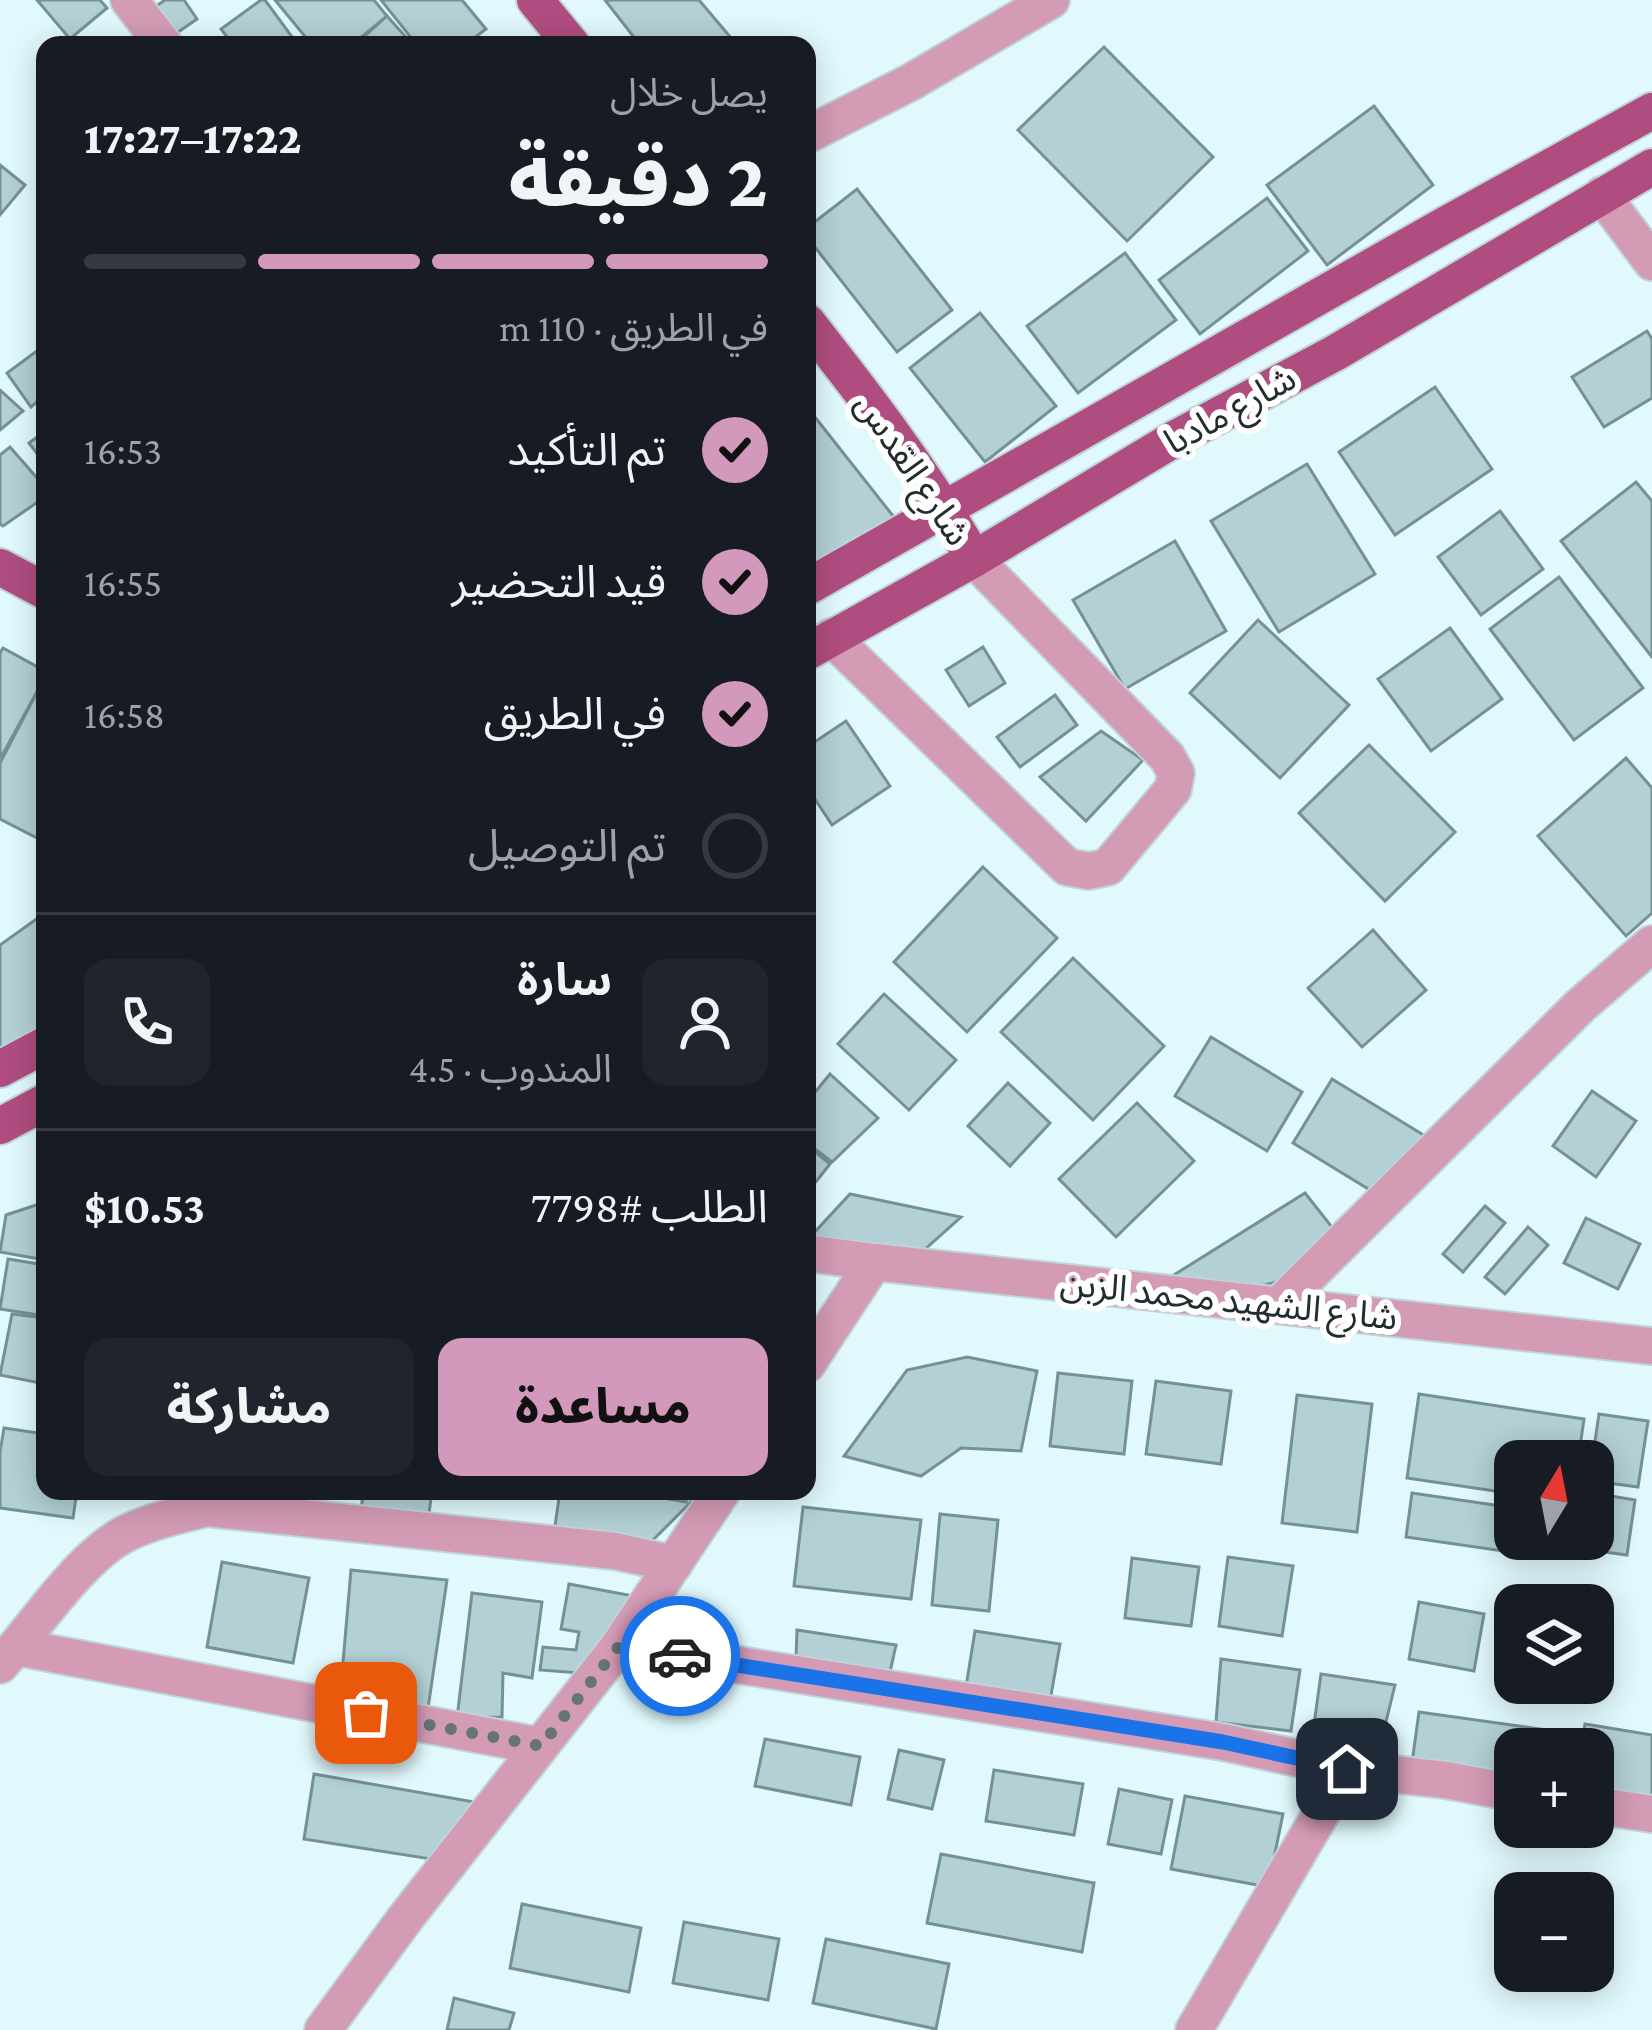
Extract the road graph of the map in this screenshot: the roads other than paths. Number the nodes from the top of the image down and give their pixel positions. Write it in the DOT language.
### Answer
graph roads {
  1 [pos="130,0"];
  2 [pos="535,0"];
  3 [pos="1051,0"];
  4 [pos="157,36"];
  5 [pos="565,36"];
  6 [pos="1652,111"];
  7 [pos="816,130"];
  8 [pos="1652,167"];
  9 [pos="1602,195"];
  10 [pos="1652,262"];
  11 [pos="816,333"];
  12 [pos="945,508"];
  13 [pos="974,559"];
  14 [pos="0,567"];
  15 [pos="816,582"];
  16 [pos="36,586"];
  17 [pos="819,645"];
  18 [pos="1652,944"];
  19 [pos="36,1050"];
  20 [pos="0,1070"];
  21 [pos="36,1107"];
  22 [pos="0,1126"];
  23 [pos="816,1254"];
  24 [pos="874,1262"];
  25 [pos="1280,1305"];
  26 [pos="1652,1346"];
  27 [pos="816,1350"];
  28 [pos="716,1500"];
  29 [pos="674,1564"];
  30 [pos="619,1646"];
  31 [pos="8,1656"];
  32 [pos="541,1746"];
  33 [pos="1347,1769"];
  34 [pos="1494,1788"];
  35 [pos="1614,1808"];
  36 [pos="1652,1814"];
  37 [pos="323,2030"];
  38 [pos="1194,2030"];
  1 -- 4 [label="street"];
  2 -- 5 [label="main road"];
  3 -- 7 [label="street"];
  6 -- 12 [label="main road, شارع مادبا"];
  8 -- 9 [label="main road, شارع مادبا"];
  9 -- 10 [label="street"];
  9 -- 13 [label="main road, شارع مادبا"];
  11 -- 12 [label="main road, شارع القدس"];
  12 -- 13 [label="main road, شارع القدس"];
  12 -- 15 [label="main road, شارع مادبا"];
  13 -- 17 [label="main road, شارع مادبا"];
  13 -- 17 [label="street"];
  14 -- 16 [label="main road"];
  18 -- 25 [label="street"];
  19 -- 20 [label="main road"];
  21 -- 22 [label="main road"];
  23 -- 24 [label="street, شارع الشهيد محمد الزبن"];
  24 -- 25 [label="street, شارع الشهيد محمد الزبن"];
  24 -- 27 [label="street"];
  25 -- 26 [label="street, شارع الشهيد محمد الزبن"];
  28 -- 29 [label="street"];
  29 -- 30 [label="street"];
  29 -- 31 [label="street"];
  30 -- 32 [label="street"];
  30 -- 33 [label="street"];
  31 -- 32 [label="street"];
  32 -- 37 [label="street"];
  33 -- 34 [label="street"];
  33 -- 38 [label="street"];
  35 -- 36 [label="street"];
}
